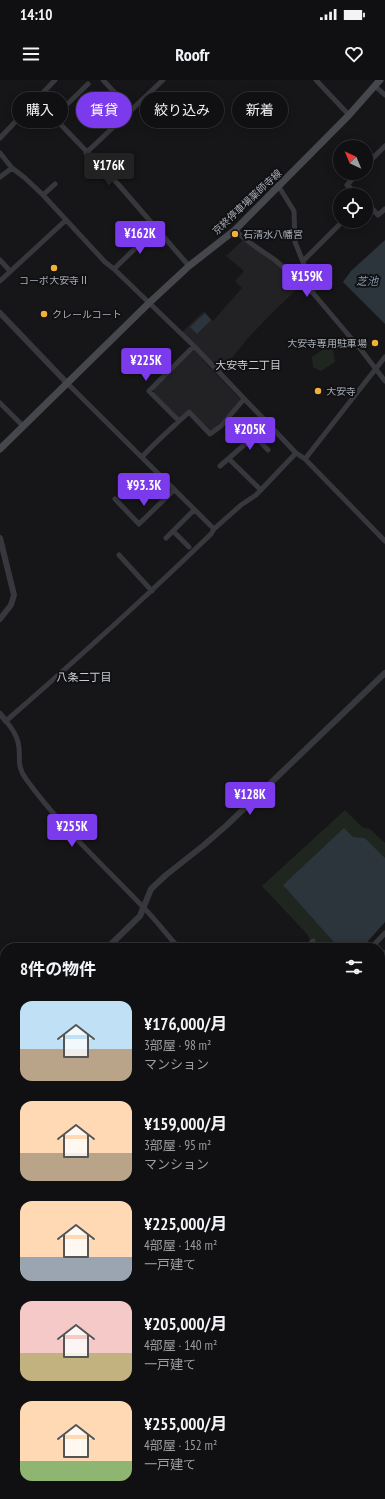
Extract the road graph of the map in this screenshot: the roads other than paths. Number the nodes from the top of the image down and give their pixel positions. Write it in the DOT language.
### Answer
graph roads {
  1 [pos="55,80"];
  2 [pos="103,80"];
  3 [pos="163,80"];
  4 [pos="316,80"];
  5 [pos="377,82"];
  6 [pos="88,84"];
  7 [pos="44,92"];
  8 [pos="114,92"];
  9 [pos="385,95"];
  10 [pos="68,104"];
  11 [pos="132,109"];
  12 [pos="349,115"];
  13 [pos="12,126"];
  14 [pos="63,128"];
  15 [pos="112,128"];
  16 [pos="0,138"];
  17 [pos="385,146"];
  18 [pos="0,153"];
  19 [pos="86,153"];
  20 [pos="373,158"];
  21 [pos="12,168"];
  22 [pos="0,177"];
  23 [pos="351,180"];
  24 [pos="55,184"];
  25 [pos="278,187"];
  26 [pos="351,188"];
  27 [pos="43,195"];
  28 [pos="385,209"];
  29 [pos="373,210"];
  30 [pos="66,220"];
  31 [pos="336,228"];
  32 [pos="157,229"];
  33 [pos="234,230"];
  34 [pos="0,260"];
  35 [pos="303,261"];
  36 [pos="189,266"];
  37 [pos="114,269"];
  38 [pos="10,271"];
  39 [pos="0,281"];
  40 [pos="313,293"];
  41 [pos="149,303"];
  42 [pos="0,313"];
  43 [pos="194,346"];
  44 [pos="385,357"];
  45 [pos="376,368"];
  46 [pos="385,381"];
  47 [pos="67,382"];
  48 [pos="244,399"];
  49 [pos="0,403"];
  50 [pos="179,421"];
  51 [pos="268,424"];
  52 [pos="23,426"];
  53 [pos="255,436"];
  54 [pos="0,449"];
  55 [pos="268,450"];
  56 [pos="296,453"];
  57 [pos="142,457"];
  58 [pos="229,459"];
  59 [pos="306,459"];
  60 [pos="220,466"];
  61 [pos="174,490"];
  62 [pos="261,490"];
  63 [pos="115,499"];
  64 [pos="194,510"];
  65 [pos="214,529"];
  66 [pos="173,531"];
  67 [pos="0,538"];
  68 [pos="166,538"];
  69 [pos="385,541"];
  70 [pos="189,547"];
  71 [pos="120,556"];
  72 [pos="152,591"];
  73 [pos="0,619"];
  74 [pos="385,673"];
  75 [pos="0,714"];
  76 [pos="6,721"];
  77 [pos="144,908"];
  78 [pos="385,933"];
  79 [pos="112,943"];
  80 [pos="175,943"];
  81 [pos="376,943"];
  1 -- 7 [label="street"];
  2 -- 8 [label="street"];
  3 -- 11 [label="street"];
  4 -- 12 [label="street"];
  5 -- 9 [label="street"];
  5 -- 12 [label="main road, 京終停車場薬師寺線"];
  6 -- 10 [label="street"];
  12 -- 25 [label="main road, 京終停車場薬師寺線"];
  13 -- 16 [label="street"];
  14 -- 19 [label="street"];
  15 -- 19 [label="street"];
  17 -- 20 [label="street"];
  18 -- 21 [label="street"];
  19 -- 32 [label="street"];
  21 -- 22 [label="street"];
  21 -- 27 [label="street"];
  23 -- 26 [label="street"];
  24 -- 27 [label="street"];
  25 -- 33 [label="main road, 京終停車場薬師寺線"];
  25 -- 35 [label="street"];
  27 -- 30 [label="street"];
  28 -- 29 [label="street"];
  30 -- 37 [label="street"];
  30 -- 38 [label="street"];
  31 -- 35 [label="street"];
  32 -- 36 [label="street"];
  32 -- 37 [label="street"];
  33 -- 36 [label="main road, 京終停車場薬師寺線"];
  33 -- 40 [label="street"];
  34 -- 38 [label="street"];
  35 -- 40 [label="street"];
  36 -- 41 [label="main road, 京終停車場薬師寺線"];
  37 -- 41 [label="street"];
  38 -- 39 [label="street"];
  40 -- 45 [label="street"];
  41 -- 43 [label="street"];
  41 -- 47 [label="main road, 京終停車場薬師寺線"];
  42 -- 47 [label="street"];
  43 -- 48 [label="street"];
  43 -- 50 [label="street"];
  44 -- 45 [label="street"];
  45 -- 46 [label="street"];
  45 -- 59 [label="street"];
  47 -- 52 [label="main road, 京終停車場薬師寺線"];
  47 -- 57 [label="street"];
  48 -- 50 [label="street"];
  48 -- 51 [label="street"];
  49 -- 52 [label="street"];
  50 -- 57 [label="street"];
  51 -- 53 [label="street"];
  51 -- 56 [label="street"];
  52 -- 54 [label="main road, 京終停車場薬師寺線"];
  53 -- 55 [label="street"];
  53 -- 58 [label="street"];
  56 -- 59 [label="street"];
  56 -- 62 [label="street"];
  57 -- 61 [label="street"];
  58 -- 60 [label="street"];
  58 -- 62 [label="street"];
  59 -- 69 [label="street"];
  61 -- 63 [label="street"];
  61 -- 64 [label="street"];
  62 -- 65 [label="street"];
  64 -- 65 [label="street"];
  64 -- 66 [label="street"];
  65 -- 72 [label="street"];
  66 -- 68 [label="street"];
  66 -- 70 [label="street"];
  67 -- 73 [label="street"];
  71 -- 72 [label="street"];
  72 -- 76 [label="street"];
  74 -- 77 [label="street"];
  75 -- 76 [label="street"];
  76 -- 77 [label="street"];
  77 -- 79 [label="street"];
  77 -- 80 [label="street"];
  78 -- 81 [label="street"];
}
